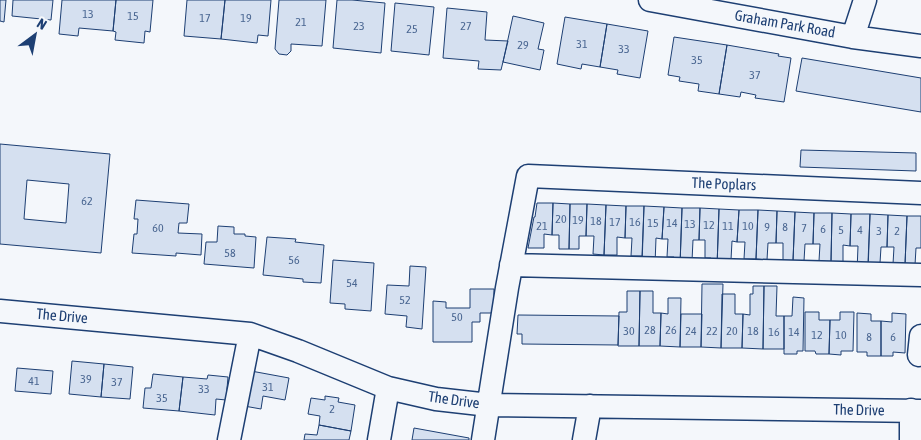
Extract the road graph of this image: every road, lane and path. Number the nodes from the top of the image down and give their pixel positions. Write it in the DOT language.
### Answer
graph roads {
  1 [pos="650,0"];
  2 [pos="865,0"];
  3 [pos="854,37"];
  4 [pos="921,46"];
  5 [pos="921,193"];
  6 [pos="511,265"];
  7 [pos="921,275"];
  8 [pos="0,310"];
  9 [pos="250,334"];
  10 [pos="388,388"];
  11 [pos="489,405"];
  12 [pos="590,406"];
  13 [pos="916,411"];
  14 [pos="229,440"];
  15 [pos="379,440"];
  16 [pos="482,440"];
  17 [pos="584,440"];
  18 [pos="911,440"];
  1 -- 3 [label="street, Graham Park Road"];
  2 -- 3 [label="street"];
  3 -- 4 [label="street, Graham Park Road"];
  5 -- 6 [label="street, The Poplars"];
  6 -- 7 [label="street"];
  6 -- 11 [label="street"];
  8 -- 9 [label="street, The Drive"];
  9 -- 10 [label="street, The Drive"];
  9 -- 14 [label="street"];
  10 -- 11 [label="street, The Drive"];
  10 -- 15 [label="street"];
  11 -- 12 [label="street, The Drive"];
  11 -- 16 [label="street"];
  12 -- 13 [label="street, The Drive"];
  12 -- 17 [label="street"];
  13 -- 18 [label="street"];
}
